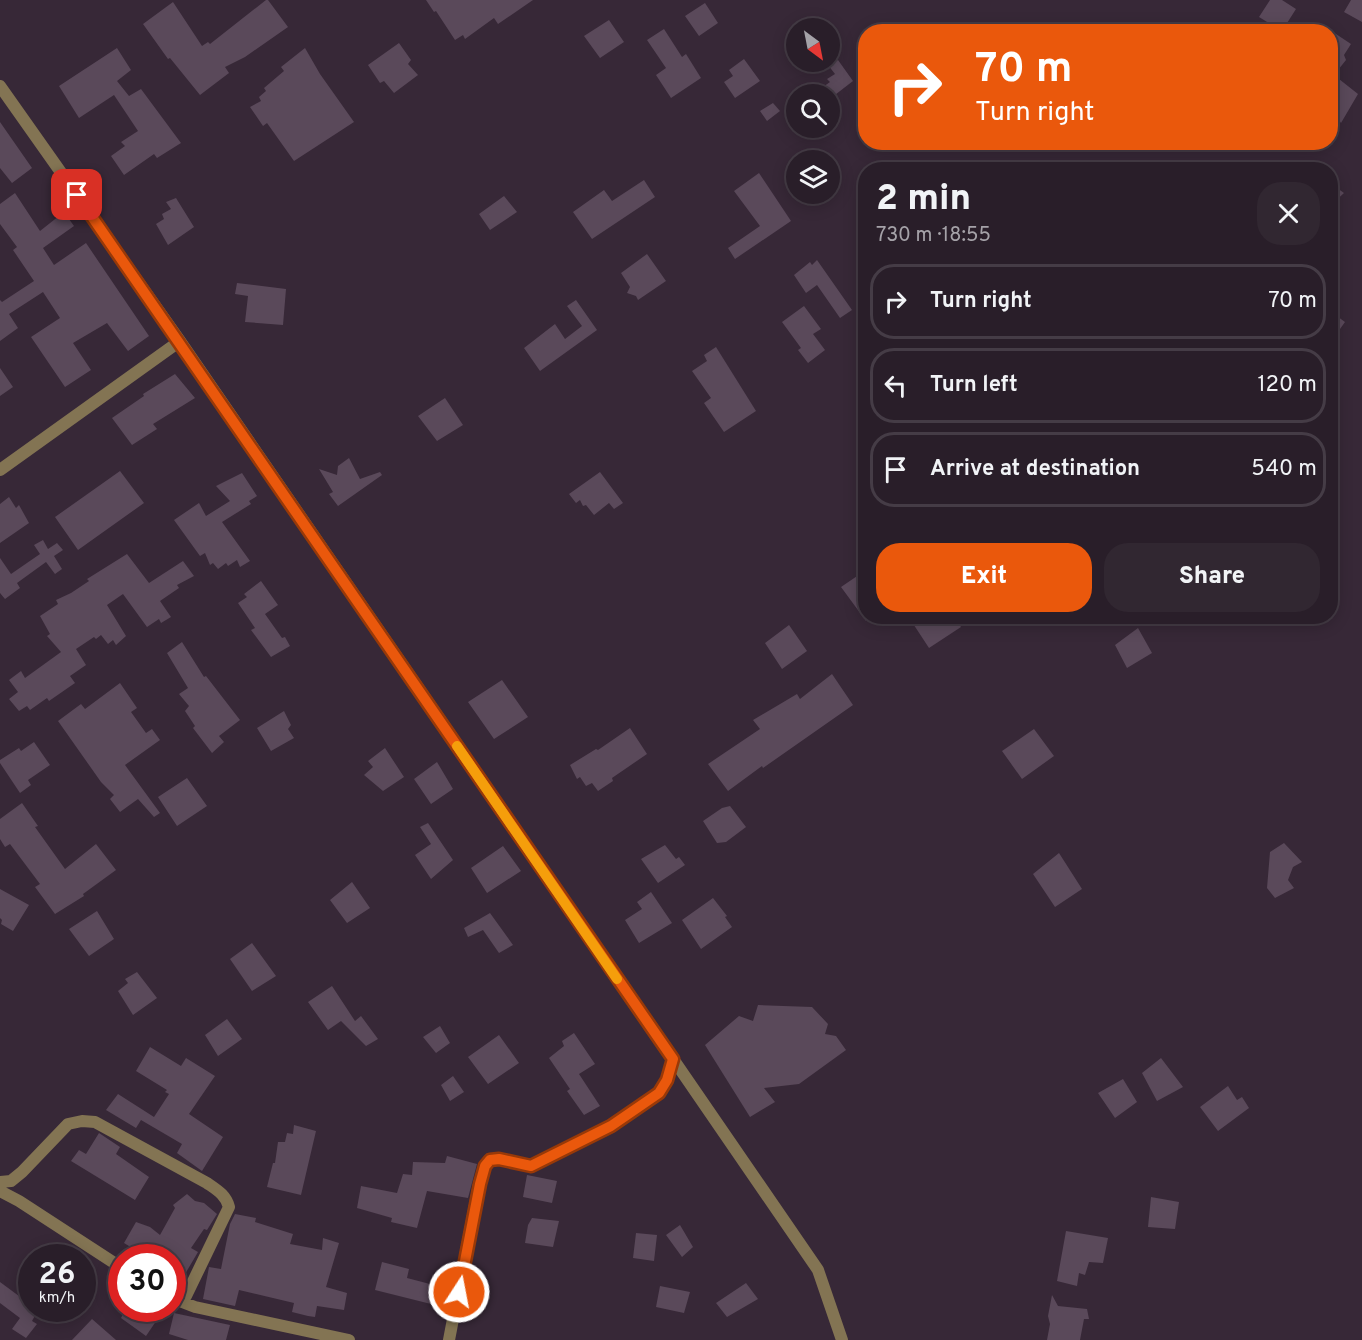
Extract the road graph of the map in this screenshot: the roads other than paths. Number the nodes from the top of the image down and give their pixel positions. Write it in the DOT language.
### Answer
graph roads {
  1 [pos="0,86"];
  2 [pos="180,341"];
  3 [pos="0,470"];
  4 [pos="673,1059"];
  5 [pos="0,1182"];
  6 [pos="0,1191"];
  7 [pos="108,1259"];
  8 [pos="186,1296"];
  9 [pos="186,1303"];
  10 [pos="349,1340"];
  11 [pos="449,1340"];
  12 [pos="842,1340"];
  1 -- 2 [label="street"];
  2 -- 3 [label="street"];
  2 -- 4 [label="street"];
  4 -- 11 [label="street"];
  4 -- 12 [label="street"];
  5 -- 8 [label="street"];
  6 -- 7 [label="street"];
  9 -- 10 [label="street"];
}
